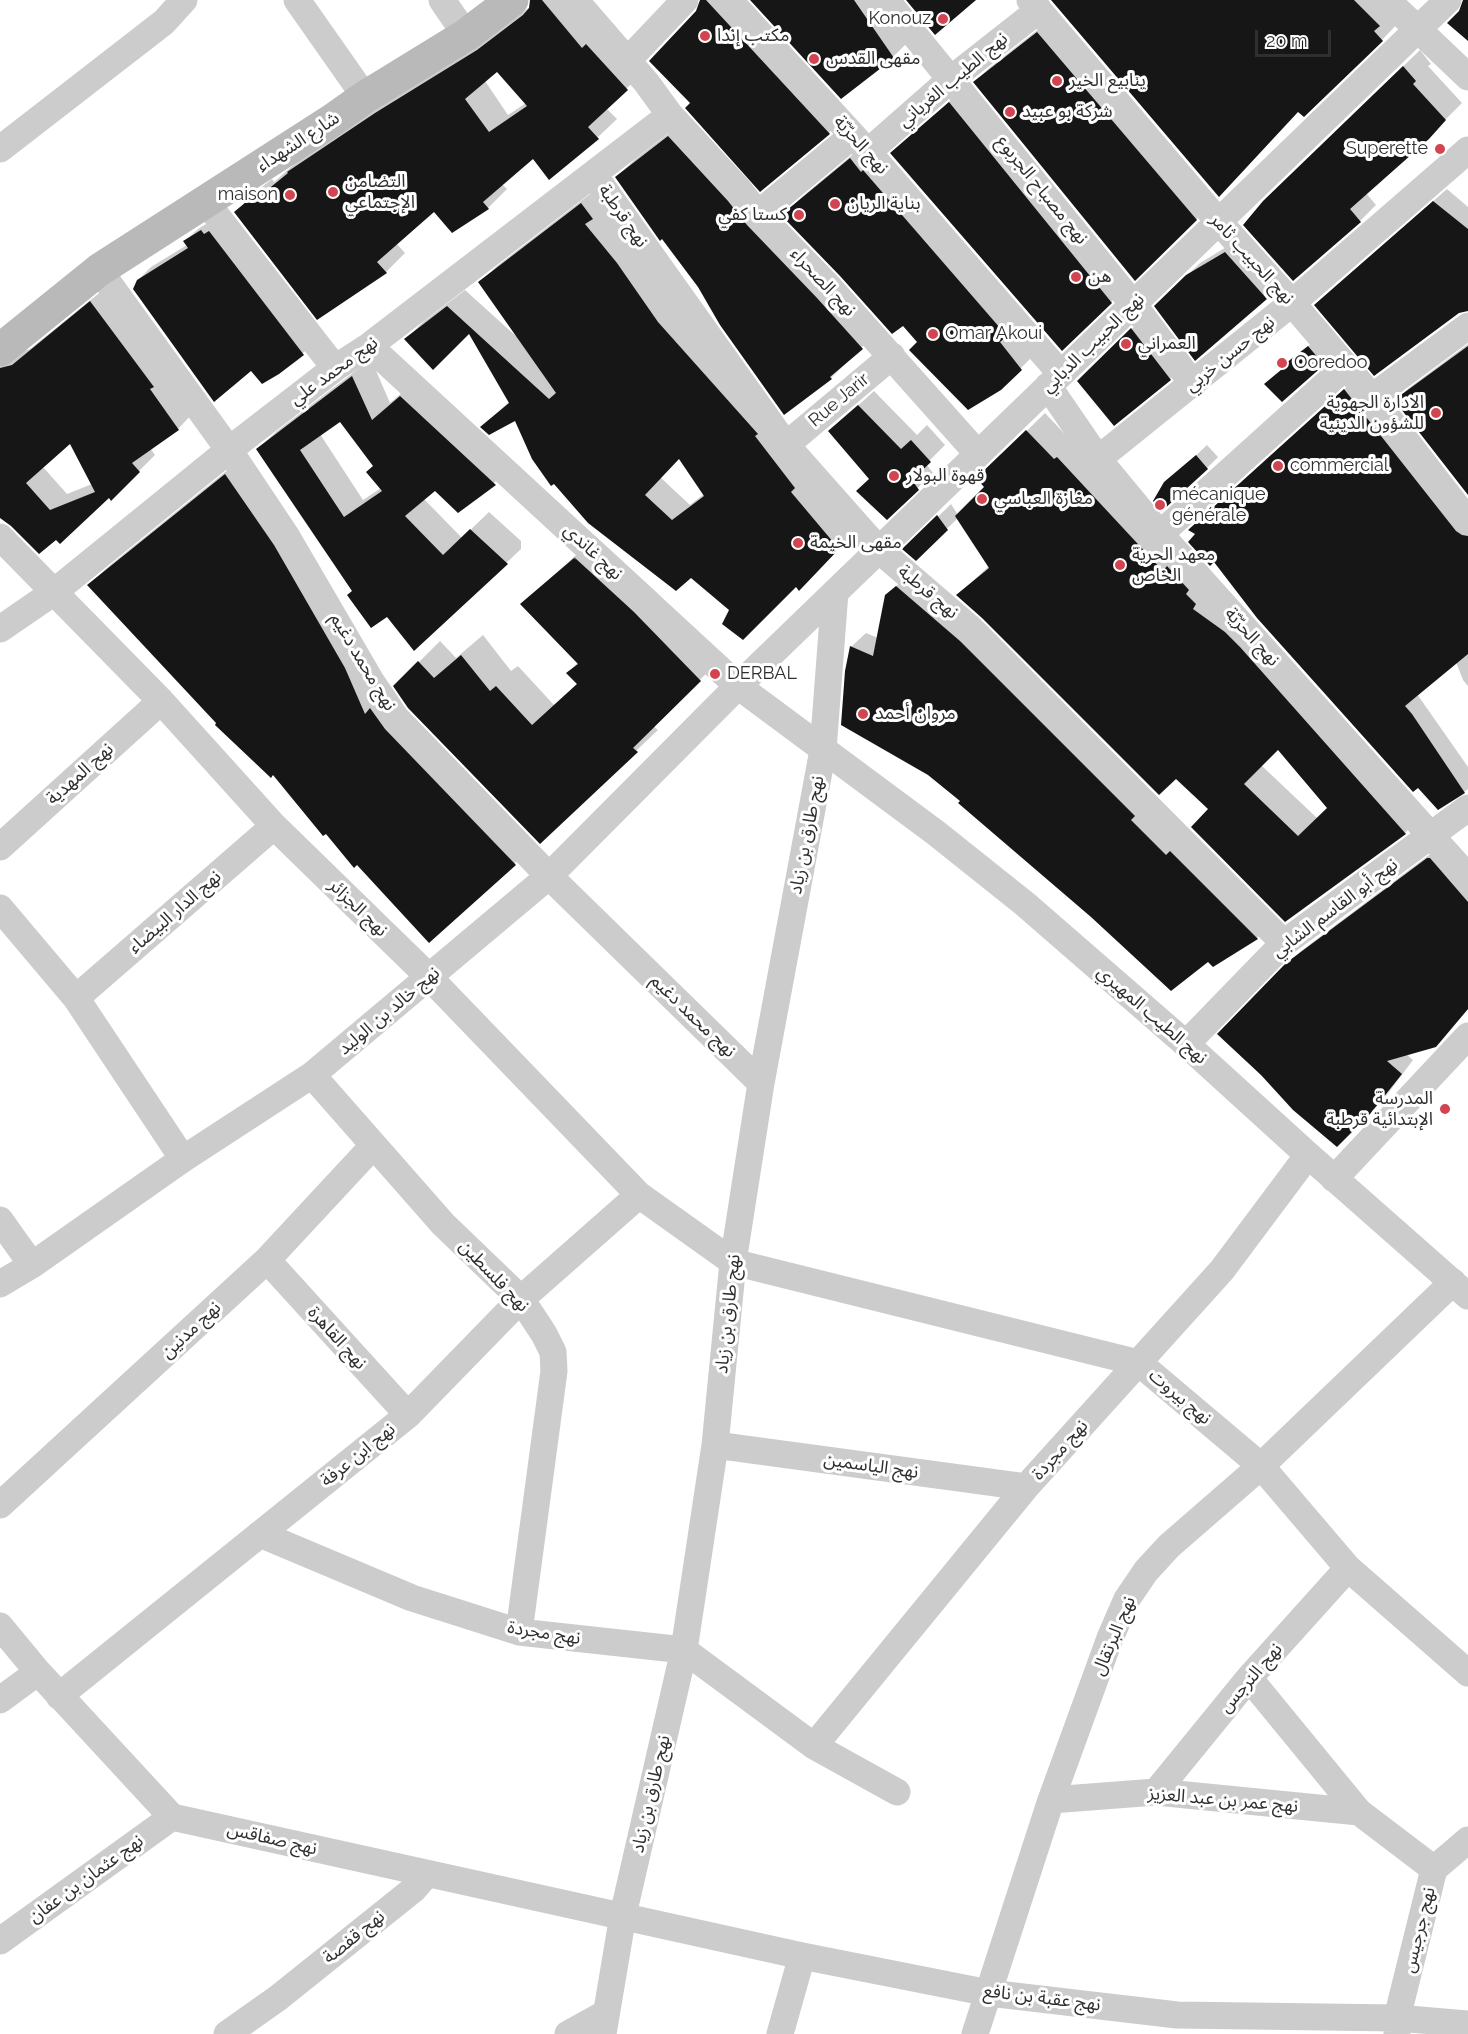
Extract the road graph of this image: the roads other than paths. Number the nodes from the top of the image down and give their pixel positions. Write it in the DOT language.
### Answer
graph roads {
  1 [pos="184,0"];
  2 [pos="297,0"];
  3 [pos="442,0"];
  4 [pos="512,0"];
  5 [pos="575,0"];
  6 [pos="685,0"];
  7 [pos="729,0"];
  8 [pos="886,0"];
  9 [pos="1387,0"];
  10 [pos="1448,0"];
  11 [pos="1034,5"];
  12 [pos="1418,29"];
  13 [pos="466,35"];
  14 [pos="628,60"];
  15 [pos="1468,77"];
  16 [pos="951,79"];
  17 [pos="365,97"];
  18 [pos="670,115"];
  19 [pos="860,144"];
  20 [pos="0,149"];
  21 [pos="1468,150"];
  22 [pos="594,175"];
  23 [pos="206,202"];
  24 [pos="758,214"];
  25 [pos="1219,222"];
  26 [pos="99,270"];
  27 [pos="1292,303"];
  28 [pos="1134,304"];
  29 [pos="1468,326"];
  30 [pos="369,346"];
  31 [pos="0,351"];
  32 [pos="892,356"];
  33 [pos="1345,367"];
  34 [pos="334,368"];
  35 [pos="1054,380"];
  36 [pos="1193,384"];
  37 [pos="1372,397"];
  38 [pos="786,445"];
  39 [pos="229,450"];
  40 [pos="978,454"];
  41 [pos="1098,459"];
  42 [pos="1468,521"];
  43 [pos="1160,534"];
  44 [pos="0,537"];
  45 [pos="879,550"];
  46 [pos="54,592"];
  47 [pos="836,592"];
  48 [pos="0,629"];
  49 [pos="738,686"];
  50 [pos="161,701"];
  51 [pos="824,750"];
  52 [pos="1468,808"];
  53 [pos="274,826"];
  54 [pos="1430,836"];
  55 [pos="0,847"];
  56 [pos="549,876"];
  57 [pos="1468,877"];
  58 [pos="0,908"];
  59 [pos="1284,943"];
  60 [pos="429,977"];
  61 [pos="76,998"];
  62 [pos="1468,1036"];
  63 [pos="1186,1044"];
  64 [pos="312,1075"];
  65 [pos="761,1083"];
  66 [pos="373,1146"];
  67 [pos="1308,1155"];
  68 [pos="183,1159"];
  69 [pos="1334,1179"];
  70 [pos="639,1195"];
  71 [pos="0,1220"];
  72 [pos="267,1260"];
  73 [pos="733,1262"];
  74 [pos="32,1265"];
  75 [pos="0,1284"];
  76 [pos="1460,1289"];
  77 [pos="520,1299"];
  78 [pos="1139,1363"];
  79 [pos="408,1415"];
  80 [pos="715,1445"];
  81 [pos="1261,1466"];
  82 [pos="1026,1487"];
  83 [pos="0,1505"];
  84 [pos="260,1534"];
  85 [pos="1348,1568"];
  86 [pos="0,1626"];
  87 [pos="519,1632"];
  88 [pos="684,1650"];
  89 [pos="38,1672"];
  90 [pos="1468,1673"];
  91 [pos="1249,1678"];
  92 [pos="59,1696"];
  93 [pos="0,1700"];
  94 [pos="814,1746"];
  95 [pos="897,1792"];
  96 [pos="1156,1792"];
  97 [pos="1051,1800"];
  98 [pos="1359,1812"];
  99 [pos="172,1817"];
  100 [pos="1468,1840"];
  101 [pos="1434,1869"];
  102 [pos="427,1874"];
  103 [pos="623,1915"];
  104 [pos="0,1941"];
  105 [pos="802,1956"];
  106 [pos="989,1992"];
  107 [pos="604,2023"];
  108 [pos="1175,2024"];
  109 [pos="1468,2024"];
  110 [pos="1397,2026"];
  111 [pos="227,2034"];
  112 [pos="568,2034"];
  113 [pos="780,2034"];
  114 [pos="975,2034"];
  1 -- 20 [label="street"];
  2 -- 17 [label="street"];
  3 -- 13 [label="street"];
  4 -- 13 [label="main road, شارع الشهداء"];
  5 -- 14 [label="street, نهج الصحراء"];
  6 -- 14 [label="street"];
  7 -- 19 [label="street, نهج الحرّيّة"];
  8 -- 16 [label="street, نهج مصباح الجربوع"];
  9 -- 12 [label="street"];
  10 -- 12 [label="street, نهج الحبيب الدبابي"];
  11 -- 16 [label="street, نهج الطيب الغرياني"];
  11 -- 25 [label="street, نهج الحبيب ثامر"];
  12 -- 15 [label="street"];
  12 -- 25 [label="street, نهج الحبيب الدبابي"];
  13 -- 17 [label="main road, شارع الشهداء"];
  14 -- 18 [label="street, نهج الصحراء"];
  16 -- 19 [label="street, نهج الطيب الغرياني"];
  16 -- 28 [label="street, نهج مصباح الجربوع"];
  17 -- 23 [label="main road, شارع الشهداء"];
  18 -- 22 [label="street, نهج محمد علي"];
  18 -- 24 [label="street, نهج الصحراء"];
  19 -- 24 [label="street, نهج الطيب الغرياني"];
  19 -- 35 [label="street, نهج الحرّيّة"];
  21 -- 27 [label="street, نهج حسن خربي"];
  22 -- 30 [label="street, نهج محمد علي"];
  22 -- 38 [label="street, نهج قرطبة"];
  23 -- 26 [label="main road, شارع الشهداء"];
  23 -- 34 [label="street"];
  24 -- 32 [label="street, نهج الصحراء"];
  25 -- 27 [label="street, نهج الحبيب ثامر"];
  25 -- 28 [label="street, نهج الحبيب الدبابي"];
  26 -- 31 [label="main road, شارع الشهداء"];
  26 -- 39 [label="street, نهج محمد دغيم"];
  27 -- 33 [label="street, نهج الحبيب ثامر"];
  27 -- 36 [label="street, نهج حسن خربي"];
  28 -- 35 [label="street, نهج الحبيب الدبابي"];
  28 -- 36 [label="street, نهج مصباح الجربوع"];
  29 -- 37 [label="street"];
  30 -- 34 [label="street, نهج محمد علي"];
  30 -- 49 [label="street, نهج غاندي"];
  32 -- 38 [label="street, Rue Jarir"];
  32 -- 40 [label="street, نهج الصحراء"];
  33 -- 37 [label="street, نهج الحبيب ثامر"];
  33 -- 43 [label="street"];
  34 -- 39 [label="street, نهج محمد علي"];
  35 -- 40 [label="street, نهج الحبيب الدبابي"];
  35 -- 41 [label="street, نهج الحرّيّة"];
  36 -- 41 [label="street, نهج حسن خربي"];
  37 -- 42 [label="street, نهج الحبيب ثامر"];
  38 -- 45 [label="street, نهج قرطبة"];
  39 -- 46 [label="street, نهج محمد علي"];
  39 -- 56 [label="street, نهج محمد دغيم"];
  40 -- 45 [label="street, نهج الحبيب الدبابي"];
  41 -- 43 [label="street, نهج الحرّيّة"];
  43 -- 54 [label="street, نهج الحرّيّة"];
  44 -- 46 [label="street, نهج الجزائر"];
  45 -- 47 [label="street, نهج الحبيب الدبابي"];
  45 -- 59 [label="street, نهج قرطبة"];
  46 -- 48 [label="street, نهج محمد علي"];
  46 -- 50 [label="street, نهج الجزائر"];
  47 -- 49 [label="street, نهج الحبيب الدبابي"];
  47 -- 51 [label="street, نهج طارق بن زياد"];
  49 -- 51 [label="street, نهج غاندي"];
  49 -- 56 [label="street, نهج خالد بن الوليد"];
  50 -- 53 [label="street, نهج الجزائر"];
  50 -- 55 [label="street, نهج المهدية"];
  51 -- 63 [label="street, نهج الطيب المهيري"];
  51 -- 65 [label="street, نهج طارق بن زياد"];
  52 -- 54 [label="street, نهج أبو القاسم الشابي"];
  53 -- 60 [label="street, نهج الجزائر"];
  53 -- 61 [label="street, نهج الدار البيضاء"];
  54 -- 57 [label="street, نهج الحرّيّة"];
  54 -- 59 [label="street, نهج أبو القاسم الشابي"];
  56 -- 60 [label="street, نهج خالد بن الوليد"];
  56 -- 65 [label="street, نهج محمد دغيم"];
  58 -- 61 [label="street"];
  59 -- 63 [label="street, نهج أبو القاسم الشابي"];
  60 -- 64 [label="street, نهج خالد بن الوليد"];
  60 -- 70 [label="street, نهج الجزائر"];
  61 -- 68 [label="street"];
  62 -- 69 [label="street"];
  63 -- 67 [label="street, نهج الطيب المهيري"];
  64 -- 66 [label="street, نهج فلسطين"];
  64 -- 68 [label="street, نهج خالد بن الوليد"];
  65 -- 73 [label="street, نهج طارق بن زياد"];
  66 -- 72 [label="street, نهج مدنين"];
  66 -- 77 [label="street, نهج فلسطين"];
  67 -- 69 [label="street, نهج الطيب المهيري"];
  67 -- 78 [label="street, نهج مجردة"];
  68 -- 74 [label="street, نهج خالد بن الوليد"];
  69 -- 76 [label="street, نهج الطيب المهيري"];
  70 -- 73 [label="street, نهج الجزائر"];
  70 -- 77 [label="street, نهج ابن عرفة"];
  71 -- 74 [label="street"];
  72 -- 79 [label="street, نهج القاهرة"];
  72 -- 83 [label="street, نهج مدنين"];
  73 -- 78 [label="street, نهج بيروت"];
  73 -- 80 [label="street, نهج طارق بن زياد"];
  74 -- 75 [label="street, نهج خالد بن الوليد"];
  76 -- 81 [label="street, نهج البرتقال"];
  77 -- 79 [label="street, نهج ابن عرفة"];
  77 -- 87 [label="street, نهج فلسطين"];
  78 -- 81 [label="street, نهج بيروت"];
  78 -- 82 [label="street, نهج مجردة"];
  79 -- 84 [label="street, نهج ابن عرفة"];
  80 -- 82 [label="street, نهج الياسمين"];
  80 -- 88 [label="street, نهج طارق بن زياد"];
  81 -- 85 [label="street, نهج بيروت"];
  81 -- 97 [label="street, نهج البرتقال"];
  82 -- 94 [label="street, نهج مجردة"];
  84 -- 87 [label="street, نهج مجردة"];
  84 -- 92 [label="street, نهج ابن عرفة"];
  85 -- 90 [label="street, نهج بيروت"];
  85 -- 91 [label="street, نهج النرجس"];
  86 -- 89 [label="street"];
  87 -- 88 [label="street, نهج مجردة"];
  88 -- 94 [label="street"];
  88 -- 103 [label="street, نهج طارق بن زياد"];
  89 -- 92 [label="street"];
  89 -- 93 [label="street"];
  91 -- 96 [label="street, نهج النرجس"];
  91 -- 98 [label="street"];
  92 -- 99 [label="street"];
  94 -- 95 [label="street"];
  96 -- 97 [label="street, نهج عمر بن عبد العزيز"];
  96 -- 98 [label="street, نهج عمر بن عبد العزيز"];
  97 -- 106 [label="street, نهج البرتقال"];
  98 -- 101 [label="street"];
  99 -- 102 [label="street, نهج صفاقس"];
  99 -- 104 [label="street, نهج عثمان بن عفان"];
  100 -- 101 [label="street, نهج جرجيس"];
  101 -- 110 [label="street, نهج جرجيس"];
  102 -- 103 [label="street, نهج صفاقس"];
  102 -- 111 [label="street, نهج قفصة"];
  103 -- 105 [label="street, نهج عقبة بن نافع"];
  103 -- 107 [label="street, نهج طارق بن زياد"];
  105 -- 106 [label="street, نهج عقبة بن نافع"];
  105 -- 113 [label="street"];
  106 -- 108 [label="street, نهج عقبة بن نافع"];
  106 -- 114 [label="street, نهج البرتقال"];
  107 -- 112 [label="street"];
  108 -- 110 [label="street, نهج عقبة بن نافع"];
  109 -- 110 [label="street, نهج عقبة بن نافع"];
}
